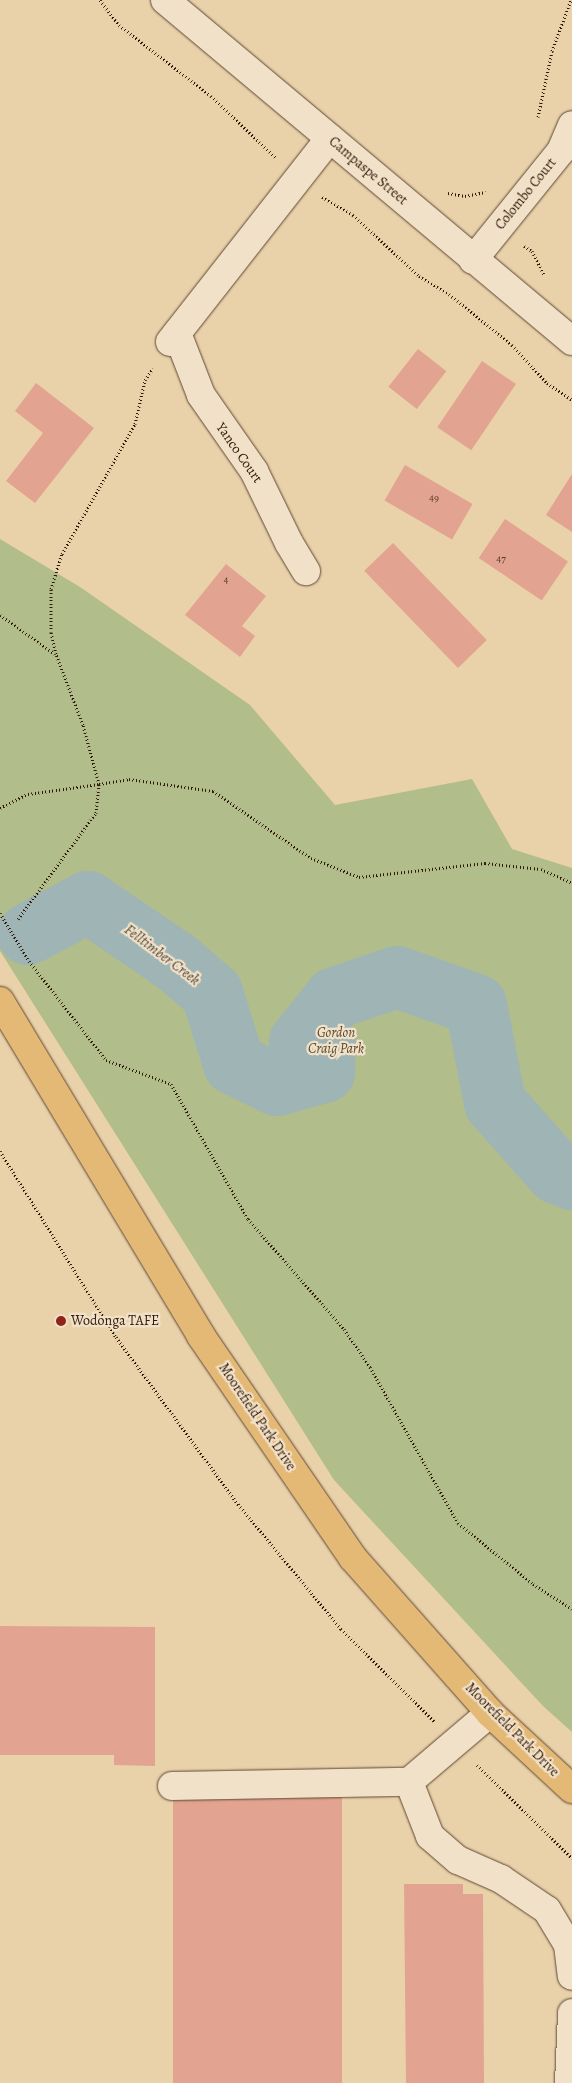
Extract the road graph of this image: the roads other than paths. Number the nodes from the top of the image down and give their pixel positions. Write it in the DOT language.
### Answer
graph roads {
  1 [pos="165,0"];
  2 [pos="572,125"];
  3 [pos="330,138"];
  4 [pos="473,260"];
  5 [pos="572,341"];
  6 [pos="306,571"];
  7 [pos="0,1001"];
  8 [pos="490,1713"];
  9 [pos="409,1782"];
  10 [pos="172,1786"];
  11 [pos="572,1789"];
  12 [pos="572,1976"];
  13 [pos="572,2013"];
  14 [pos="569,2083"];
  1 -- 3 [label="street, Campaspe Street"];
  2 -- 4 [label="street, Colombo Court"];
  3 -- 4 [label="street, Campaspe Street"];
  3 -- 6 [label="street, Yanco Court"];
  4 -- 5 [label="street, Campaspe Street"];
  7 -- 8 [label="main road, Moorefield Park Drive"];
  8 -- 9 [label="street"];
  8 -- 11 [label="main road, Moorefield Park Drive"];
  9 -- 10 [label="street"];
  9 -- 12 [label="street"];
  13 -- 14 [label="street"];
}
